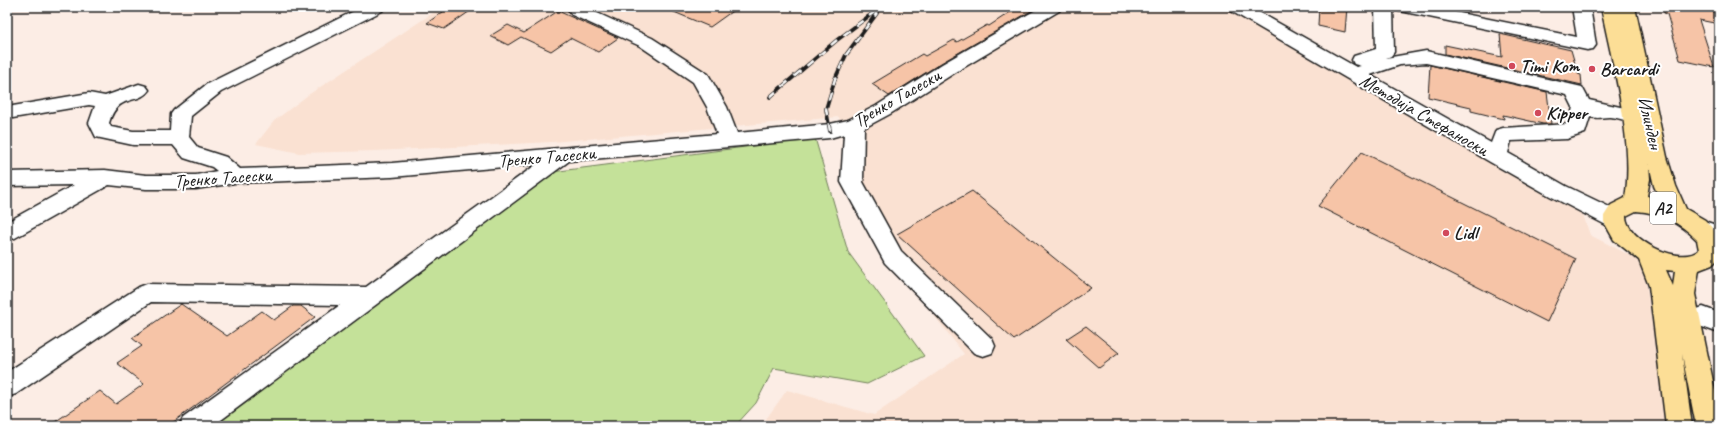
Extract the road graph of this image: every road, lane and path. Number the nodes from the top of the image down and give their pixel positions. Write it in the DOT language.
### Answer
graph roads {
  1 [pos="376,7"];
  2 [pos="1053,7"];
  3 [pos="1237,7"];
  4 [pos="1384,7"];
  5 [pos="1405,7"];
  6 [pos="1581,7"];
  7 [pos="1610,7"];
  8 [pos="1626,7"];
  9 [pos="578,11"];
  10 [pos="1392,56"];
  11 [pos="1346,70"];
  12 [pos="139,90"];
  13 [pos="106,104"];
  14 [pos="1581,107"];
  15 [pos="7,113"];
  16 [pos="1632,119"];
  17 [pos="854,125"];
  18 [pos="179,138"];
  19 [pos="730,141"];
  20 [pos="564,155"];
  21 [pos="1498,157"];
  22 [pos="235,176"];
  23 [pos="105,177"];
  24 [pos="7,179"];
  25 [pos="1635,203"];
  26 [pos="1678,214"];
  27 [pos="1614,219"];
  28 [pos="1698,227"];
  29 [pos="7,232"];
  30 [pos="1719,234"];
  31 [pos="1648,254"];
  32 [pos="1705,260"];
  33 [pos="370,296"];
  34 [pos="983,346"];
  35 [pos="7,386"];
  36 [pos="192,426"];
  37 [pos="1679,426"];
  38 [pos="1709,426"];
  1 -- 18 [label="street"];
  2 -- 17 [label="street, Тренко Тасески"];
  3 -- 11 [label="street, Методија Стефаноски"];
  4 -- 10 [label="street"];
  5 -- 6 [label="street"];
  7 -- 16 [label="main road, Илинден / A2"];
  8 -- 26 [label="main road, Илинден / A2"];
  9 -- 19 [label="street"];
  10 -- 11 [label="street"];
  10 -- 14 [label="street"];
  11 -- 21 [label="street, Методија Стефаноски"];
  12 -- 13 [label="street"];
  13 -- 15 [label="street"];
  13 -- 18 [label="street"];
  14 -- 16 [label="street"];
  14 -- 21 [label="street"];
  16 -- 25 [label="main road, Илинден / A2"];
  17 -- 19 [label="street, Тренко Тасески"];
  17 -- 34 [label="street"];
  18 -- 22 [label="street"];
  19 -- 20 [label="street, Тренко Тасески"];
  20 -- 22 [label="street, Тренко Тасески"];
  20 -- 33 [label="street"];
  21 -- 27 [label="street, Методија Стефаноски"];
  22 -- 23 [label="street, Тренко Тасески"];
  23 -- 24 [label="street, Тренко Тасески"];
  23 -- 29 [label="street"];
  25 -- 26 [label="main road, A2"];
  25 -- 27 [label="main road, A2"];
  26 -- 28 [label="main road, A2"];
  27 -- 31 [label="main road, A2"];
  28 -- 30 [label="street"];
  28 -- 32 [label="main road, A2"];
  31 -- 32 [label="main road, A2"];
  31 -- 37 [label="main road"];
  32 -- 38 [label="main road, A2"];
  33 -- 35 [label="street"];
  33 -- 36 [label="street"];
}
